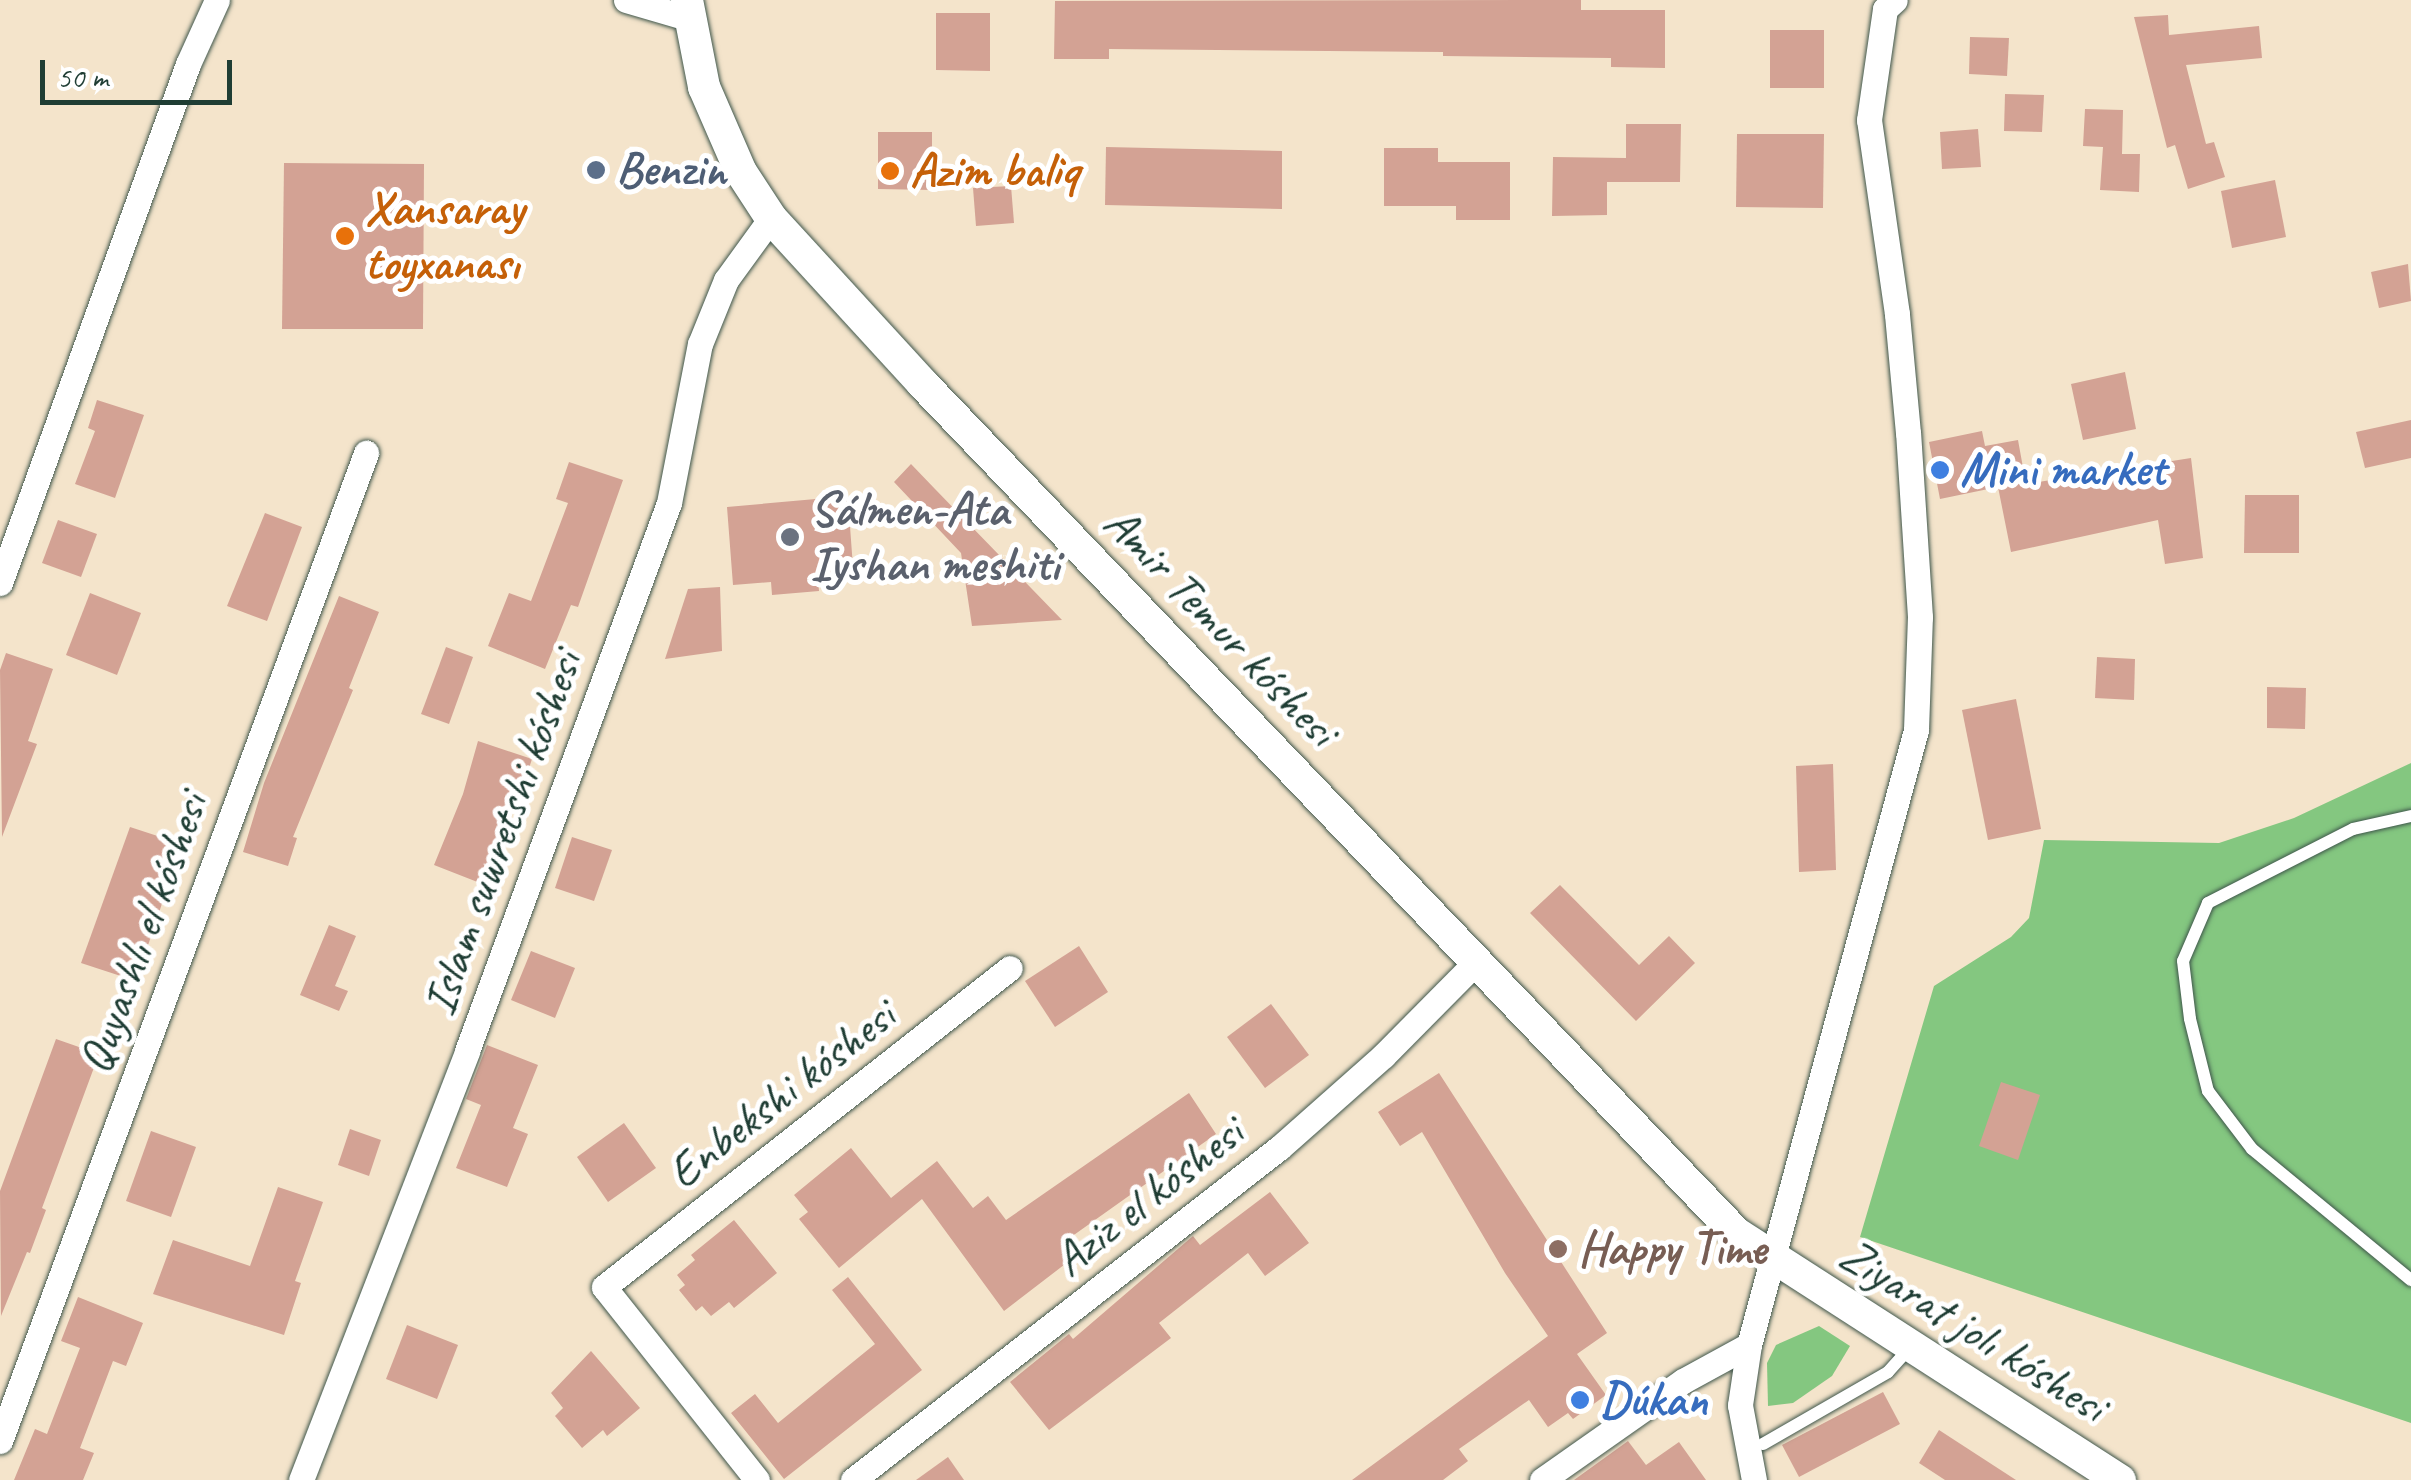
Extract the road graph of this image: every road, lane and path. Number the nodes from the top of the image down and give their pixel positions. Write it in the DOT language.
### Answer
graph roads {
  1 [pos="216,0"];
  2 [pos="626,0"];
  3 [pos="1882,3"];
  4 [pos="688,9"];
  5 [pos="772,218"];
  6 [pos="366,454"];
  7 [pos="0,583"];
  8 [pos="2411,816"];
  9 [pos="1477,961"];
  10 [pos="1010,968"];
  11 [pos="1774,1261"];
  12 [pos="2411,1280"];
  13 [pos="1748,1345"];
  14 [pos="1911,1347"];
  15 [pos="0,1442"];
  16 [pos="1763,1444"];
  17 [pos="300,1480"];
  18 [pos="757,1480"];
  19 [pos="854,1480"];
  20 [pos="1542,1480"];
  21 [pos="1754,1480"];
  22 [pos="2120,1480"];
  1 -- 7 [label="street"];
  2 -- 4 [label="street"];
  3 -- 11 [label="street"];
  4 -- 5 [label="street, Amir Temur kóshesi"];
  5 -- 9 [label="street, Amir Temur kóshesi"];
  5 -- 17 [label="street, Islam suwretshi kóshesi"];
  6 -- 15 [label="street, Quyashlı el kóshesi"];
  8 -- 12 [label="lane"];
  9 -- 11 [label="street, Amir Temur kóshesi"];
  9 -- 19 [label="street, Aziz el kóshesi"];
  10 -- 18 [label="street, Enbekshi kóshesi"];
  11 -- 13 [label="street"];
  11 -- 14 [label="street, Ziyarat jolı kóshesi"];
  13 -- 20 [label="street"];
  13 -- 21 [label="street"];
  14 -- 16 [label="lane"];
  14 -- 22 [label="street, Ziyarat jolı kóshesi"];
}
